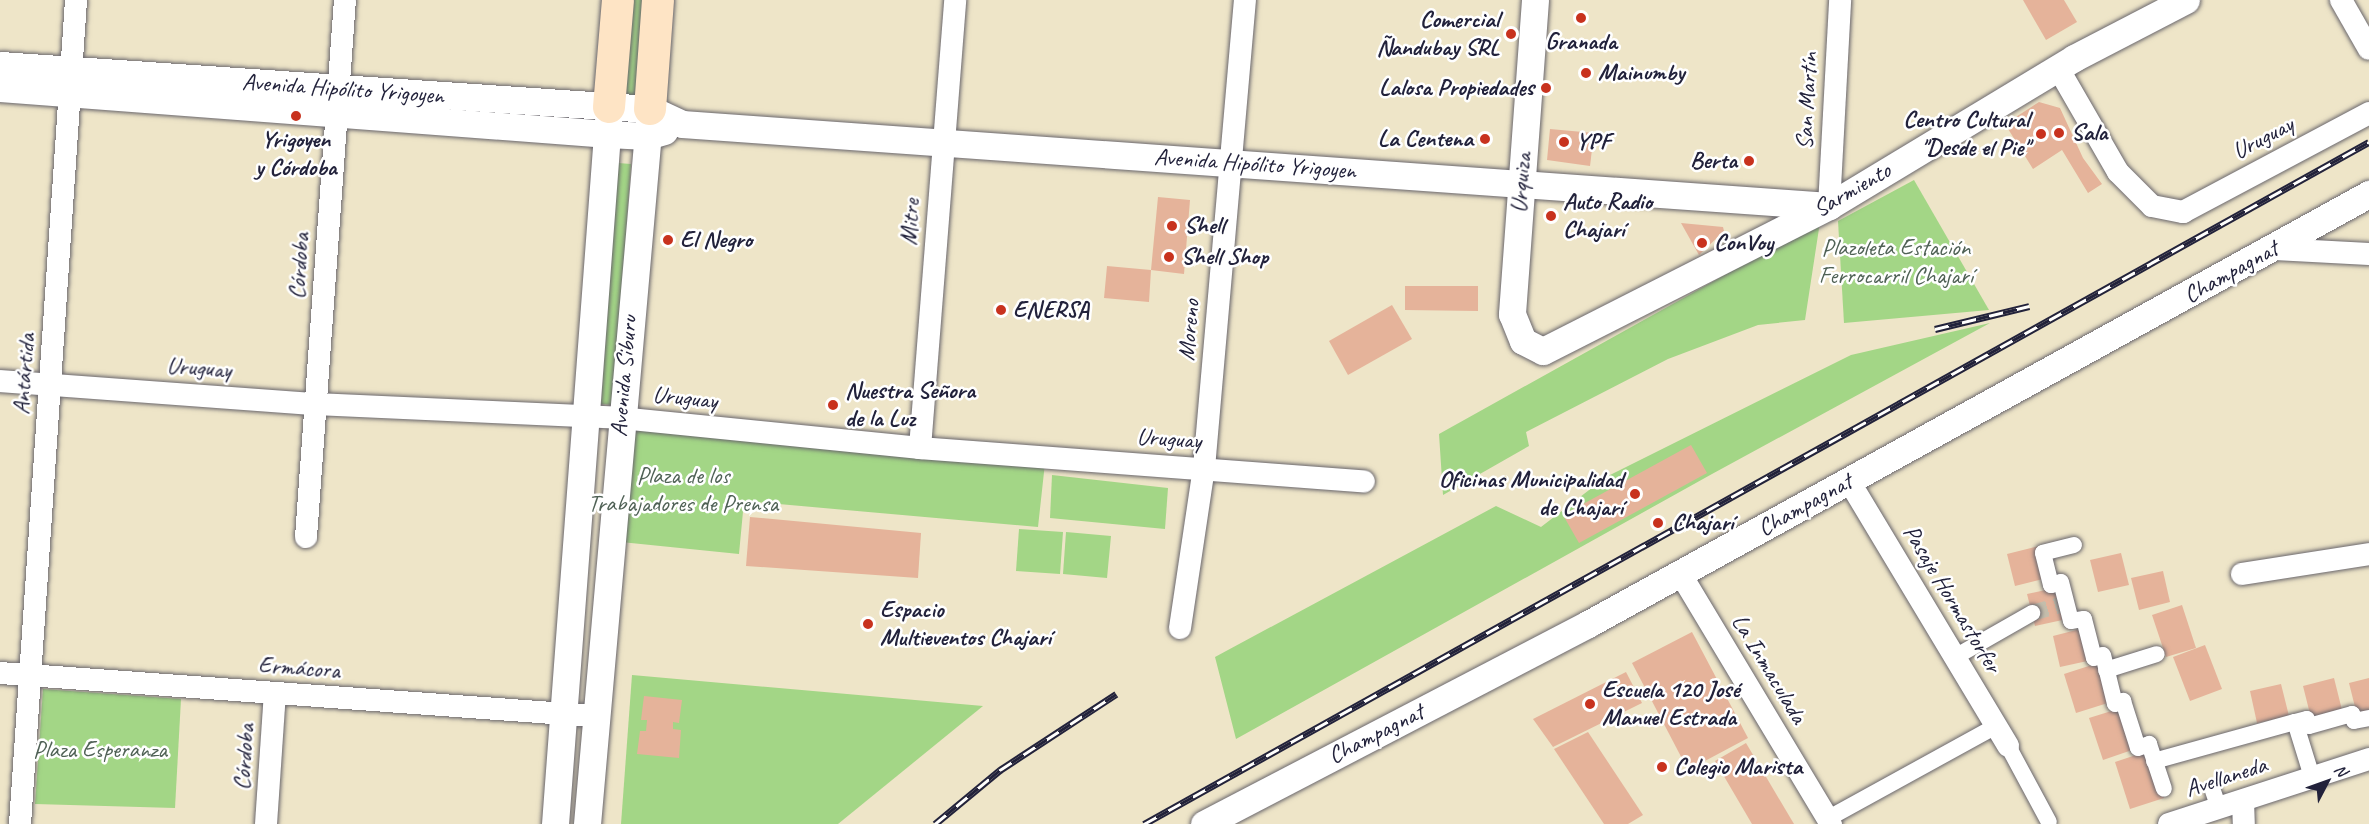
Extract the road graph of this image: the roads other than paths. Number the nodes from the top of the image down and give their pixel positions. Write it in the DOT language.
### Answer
graph roads {
  1 [pos="76,0"];
  2 [pos="345,0"];
  3 [pos="618,0"];
  4 [pos="658,0"];
  5 [pos="955,0"];
  6 [pos="1245,0"];
  7 [pos="1535,0"];
  8 [pos="1840,0"];
  9 [pos="2186,0"];
  10 [pos="2341,0"];
  11 [pos="2369,49"];
  12 [pos="0,65"];
  13 [pos="2058,68"];
  14 [pos="71,82"];
  15 [pos="0,88"];
  16 [pos="338,101"];
  17 [pos="2369,113"];
  18 [pos="609,121"];
  19 [pos="649,122"];
  20 [pos="943,142"];
  21 [pos="1232,162"];
  22 [pos="1521,184"];
  23 [pos="2369,194"];
  24 [pos="1829,206"];
  25 [pos="2275,249"];
  26 [pos="2369,254"];
  27 [pos="1543,351"];
  28 [pos="0,381"];
  29 [pos="50,384"];
  30 [pos="315,404"];
  31 [pos="586,416"];
  32 [pos="620,418"];
  33 [pos="920,448"];
  34 [pos="1204,468"];
  35 [pos="1364,481"];
  36 [pos="1849,481"];
  37 [pos="306,537"];
  38 [pos="2074,545"];
  39 [pos="2369,554"];
  40 [pos="1680,573"];
  41 [pos="2242,574"];
  42 [pos="2032,613"];
  43 [pos="1180,628"];
  44 [pos="2157,654"];
  45 [pos="1955,657"];
  46 [pos="2106,670"];
  47 [pos="0,673"];
  48 [pos="30,675"];
  49 [pos="275,693"];
  50 [pos="562,714"];
  51 [pos="594,716"];
  52 [pos="2369,718"];
  53 [pos="2295,722"];
  54 [pos="1996,726"];
  55 [pos="2008,746"];
  56 [pos="2369,759"];
  57 [pos="2154,760"];
  58 [pos="2312,777"];
  59 [pos="2164,789"];
  60 [pos="2243,801"];
  61 [pos="1829,821"];
  62 [pos="2049,822"];
  63 [pos="20,824"];
  64 [pos="266,824"];
  65 [pos="555,824"];
  66 [pos="587,824"];
  67 [pos="1204,824"];
  68 [pos="2169,824"];
  69 [pos="2244,824"];
  1 -- 14 [label="street, Antártida"];
  2 -- 16 [label="street, Córdoba"];
  3 -- 18 [label="main road, Avenida Siburu"];
  4 -- 19 [label="main road, Avenida Siburu"];
  5 -- 20 [label="street, Mitre"];
  6 -- 21 [label="street, Moreno"];
  7 -- 22 [label="street, Urquiza"];
  8 -- 24 [label="street, San Martín"];
  9 -- 13 [label="street, Sarmiento"];
  10 -- 11 [label="street"];
  12 -- 14 [label="street, Avenida Hipólito Yrigoyen"];
  13 -- 17 [label="street, Uruguay"];
  13 -- 24 [label="street, Sarmiento"];
  14 -- 15 [label="street, Avenida Hipólito Yrigoyen"];
  14 -- 16 [label="street, Avenida Hipólito Yrigoyen"];
  14 -- 29 [label="street, Antártida"];
  16 -- 18 [label="street, Avenida Hipólito Yrigoyen"];
  16 -- 30 [label="street, Córdoba"];
  18 -- 19 [label="street, Avenida Hipólito Yrigoyen"];
  18 -- 31 [label="street, Avenida Siburu"];
  19 -- 20 [label="street, Avenida Hipólito Yrigoyen"];
  19 -- 32 [label="street, Avenida Siburu"];
  20 -- 21 [label="street, Avenida Hipólito Yrigoyen"];
  20 -- 33 [label="street, Mitre"];
  21 -- 22 [label="street, Avenida Hipólito Yrigoyen"];
  21 -- 34 [label="street, Moreno"];
  22 -- 24 [label="street, Avenida Hipólito Yrigoyen"];
  22 -- 27 [label="street, Urquiza"];
  23 -- 25 [label="street, Champagnat"];
  24 -- 27 [label="street, Sarmiento"];
  25 -- 26 [label="street"];
  25 -- 36 [label="street, Champagnat"];
  28 -- 29 [label="street, Uruguay"];
  29 -- 30 [label="street, Uruguay"];
  29 -- 48 [label="street, Antártida"];
  30 -- 31 [label="street, Uruguay"];
  30 -- 37 [label="street, Córdoba"];
  31 -- 32 [label="street, Uruguay"];
  31 -- 50 [label="street, Avenida Siburu"];
  32 -- 33 [label="street, Uruguay"];
  32 -- 51 [label="street, Avenida Siburu"];
  33 -- 34 [label="street, Uruguay"];
  34 -- 35 [label="street, Uruguay"];
  34 -- 43 [label="street, Moreno"];
  36 -- 40 [label="street, Champagnat"];
  36 -- 45 [label="street, Pasaje Hormastorfer"];
  38 -- 46 [label="street"];
  39 -- 41 [label="street"];
  40 -- 61 [label="street, La Inmaculada"];
  40 -- 67 [label="street, Champagnat"];
  42 -- 45 [label="street"];
  44 -- 46 [label="street"];
  45 -- 54 [label="street, Pasaje Hormastorfer"];
  46 -- 57 [label="street"];
  47 -- 48 [label="street, Ermácora"];
  48 -- 49 [label="street, Ermácora"];
  48 -- 63 [label="street, Antártida"];
  49 -- 50 [label="street, Ermácora"];
  49 -- 64 [label="street, Córdoba"];
  50 -- 51 [label="street, Ermácora"];
  50 -- 65 [label="street, Avenida Siburu"];
  51 -- 66 [label="street, Avenida Siburu"];
  52 -- 53 [label="street"];
  53 -- 57 [label="street"];
  53 -- 58 [label="street"];
  54 -- 55 [label="street, Pasaje Hormastorfer"];
  54 -- 61 [label="street"];
  55 -- 62 [label="street"];
  56 -- 58 [label="street, Avellaneda"];
  57 -- 59 [label="street"];
  58 -- 60 [label="street, Avellaneda"];
  60 -- 68 [label="street, Avellaneda"];
  60 -- 69 [label="street"];
}
